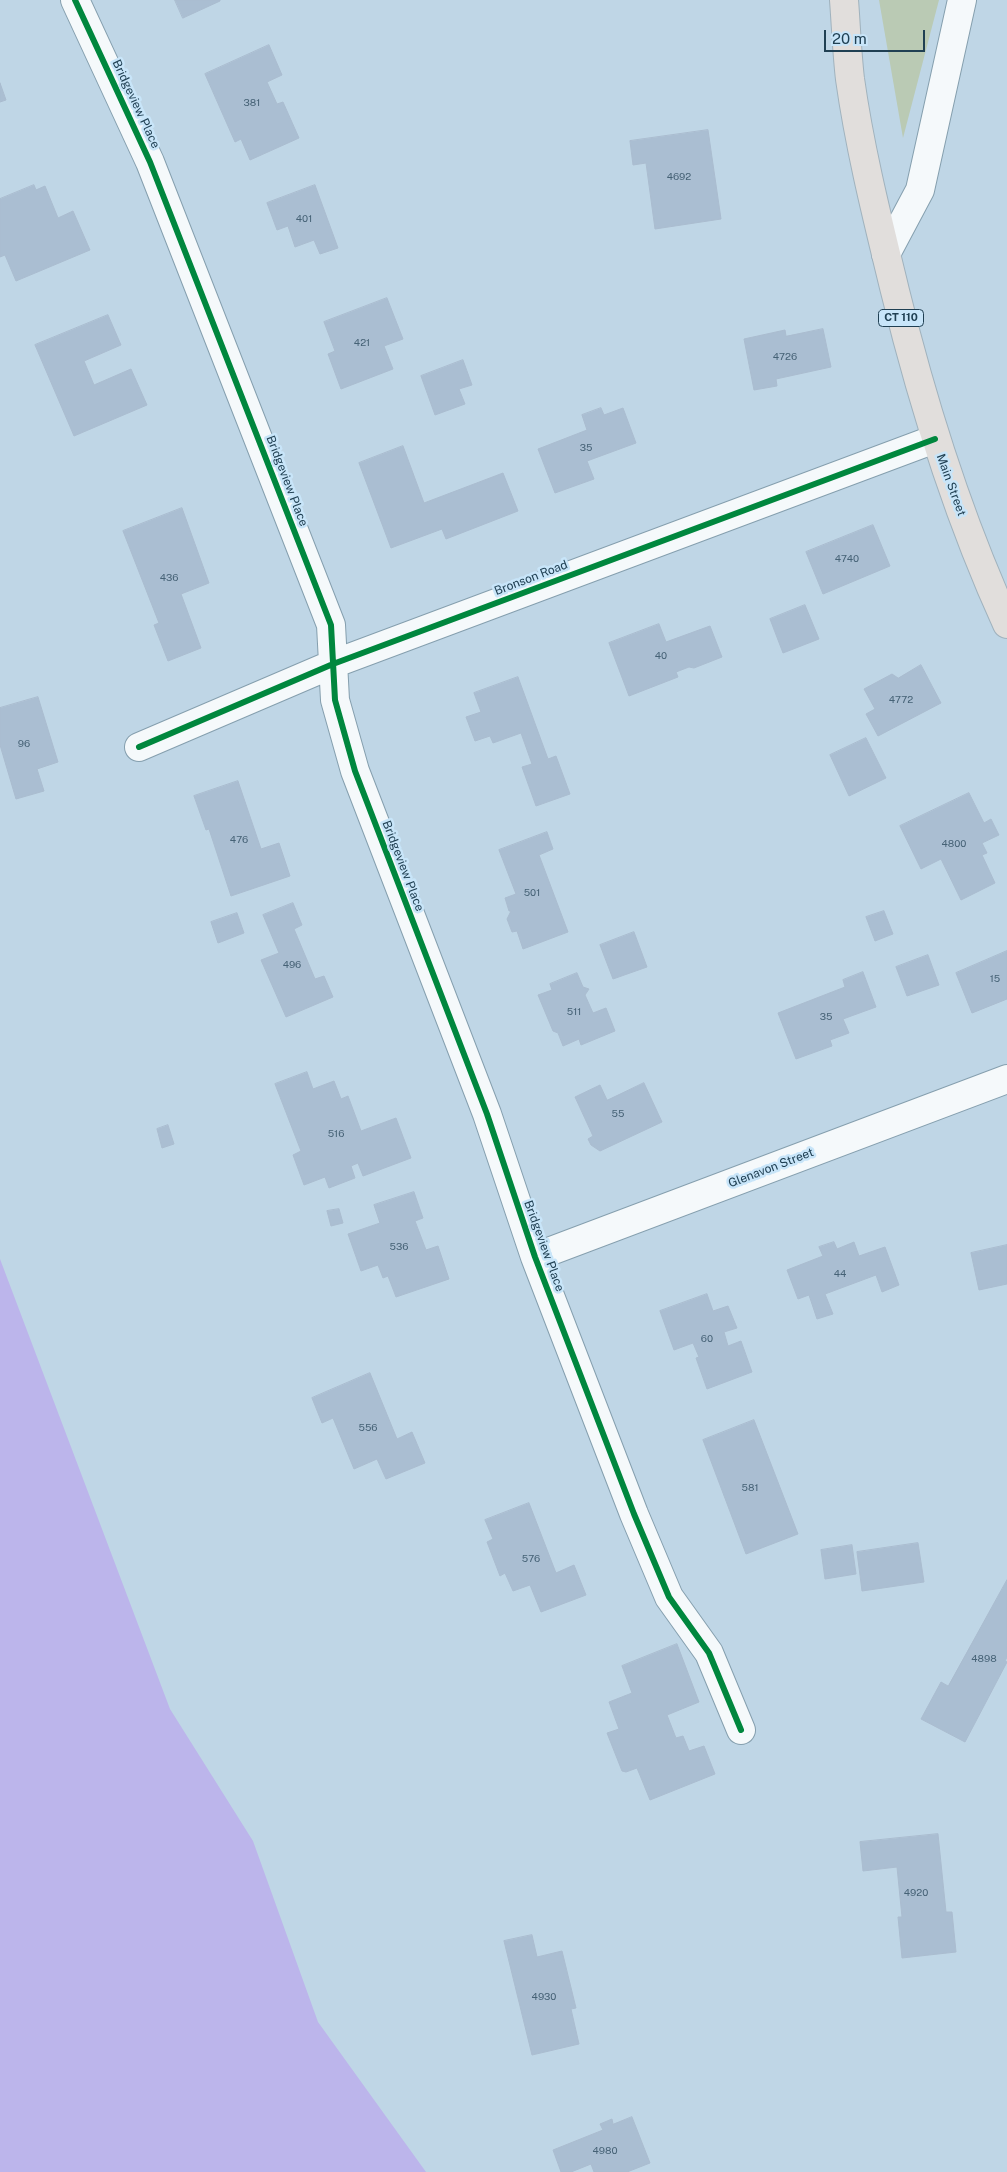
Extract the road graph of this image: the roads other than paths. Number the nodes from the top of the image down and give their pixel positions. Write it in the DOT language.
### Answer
graph roads {
  1 [pos="76,0"];
  2 [pos="844,0"];
  3 [pos="962,0"];
  4 [pos="886,254"];
  5 [pos="935,439"];
  6 [pos="1007,624"];
  7 [pos="333,664"];
  8 [pos="139,747"];
  9 [pos="1007,1079"];
  10 [pos="535,1257"];
  11 [pos="741,1730"];
  1 -- 7 [label="street, Bridgeview Place"];
  2 -- 4 [label="main road, Main Street / CT 110"];
  3 -- 4 [label="street"];
  4 -- 5 [label="main road, Main Street / CT 110"];
  5 -- 6 [label="main road, Main Street / CT 110"];
  5 -- 7 [label="street, Bronson Road"];
  7 -- 8 [label="street, Bronson Road"];
  7 -- 10 [label="street, Bridgeview Place"];
  9 -- 10 [label="street, Glenavon Street"];
  10 -- 11 [label="street, Bridgeview Place"];
}
